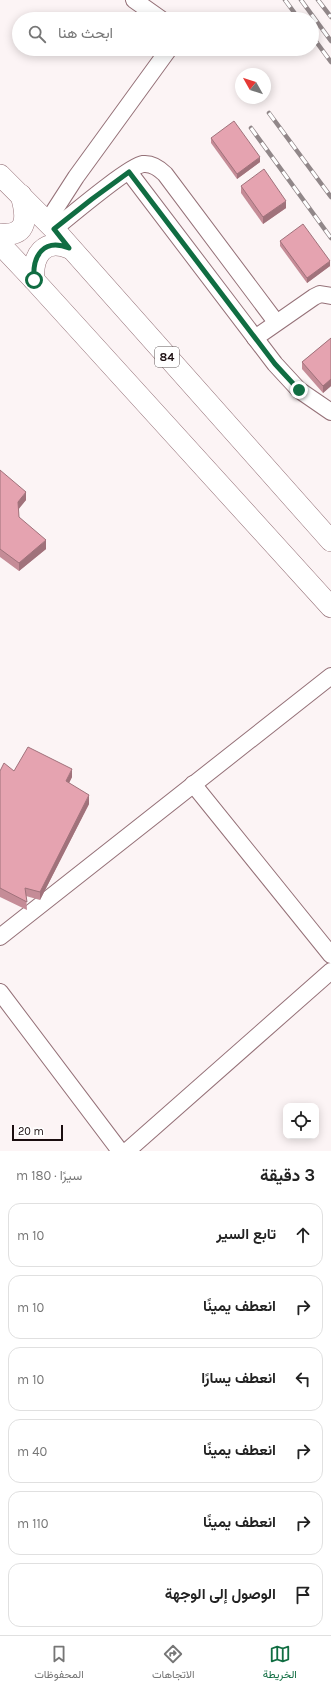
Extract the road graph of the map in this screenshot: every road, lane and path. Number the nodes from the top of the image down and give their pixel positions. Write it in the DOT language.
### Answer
graph roads {
  1 [pos="134,0"];
  2 [pos="151,12"];
  3 [pos="164,56"];
  4 [pos="129,172"];
  5 [pos="0,174"];
  6 [pos="21,195"];
  7 [pos="51,226"];
  8 [pos="0,234"];
  9 [pos="0,244"];
  10 [pos="69,248"];
  11 [pos="34,280"];
  12 [pos="331,296"];
  13 [pos="276,322"];
  14 [pos="255,338"];
  15 [pos="331,412"];
  16 [pos="331,542"];
  17 [pos="331,607"];
  18 [pos="331,676"];
  19 [pos="193,784"];
  20 [pos="0,937"];
  21 [pos="331,955"];
  22 [pos="331,971"];
  23 [pos="0,992"];
  24 [pos="120,1151"];
  25 [pos="127,1151"];
  1 -- 2 [label="street"];
  3 -- 7 [label="street"];
  4 -- 7 [label="street"];
  4 -- 13 [label="street"];
  4 -- 14 [label="street"];
  5 -- 6 [label="main road, 84"];
  6 -- 7 [label="main road, 84"];
  6 -- 8 [label="main road"];
  7 -- 10 [label="main road, 84"];
  9 -- 11 [label="main road"];
  10 -- 11 [label="main road"];
  10 -- 16 [label="main road, 84"];
  11 -- 17 [label="main road"];
  12 -- 13 [label="street"];
  13 -- 14 [label="street"];
  14 -- 15 [label="street"];
  18 -- 19 [label="street"];
  19 -- 20 [label="street"];
  19 -- 21 [label="street"];
  22 -- 25 [label="street"];
  23 -- 24 [label="street"];
}
